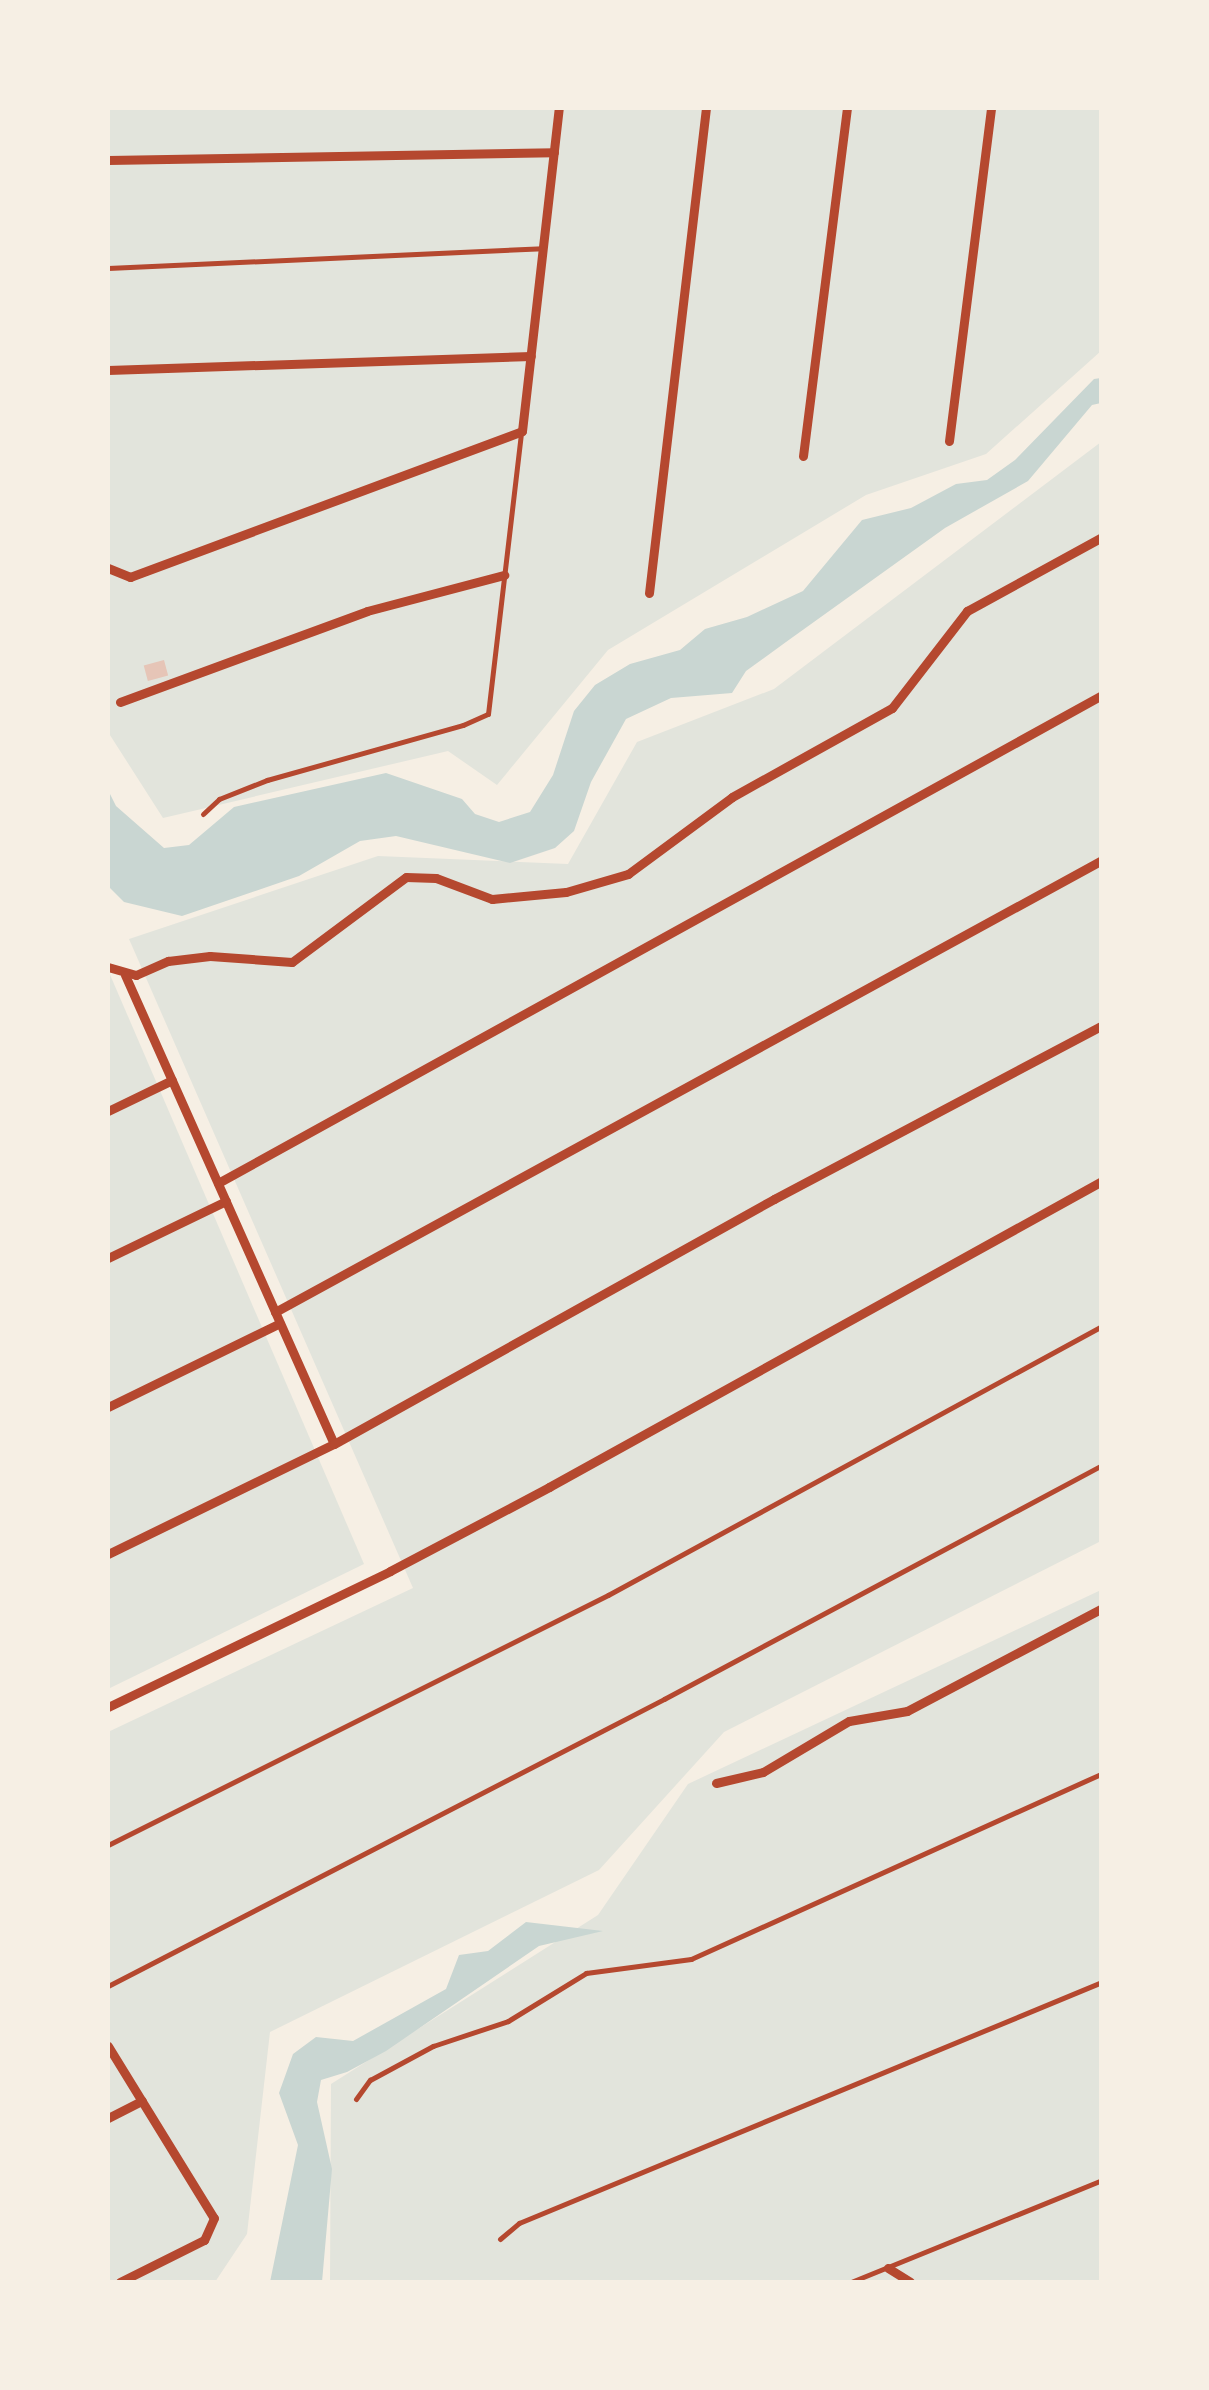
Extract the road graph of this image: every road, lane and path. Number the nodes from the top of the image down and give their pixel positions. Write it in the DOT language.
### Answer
graph roads {
  1 [pos="559,108"];
  2 [pos="706,108"];
  3 [pos="846,108"];
  4 [pos="992,108"];
  5 [pos="554,152"];
  6 [pos="108,160"];
  7 [pos="543,248"];
  8 [pos="108,268"];
  9 [pos="531,356"];
  10 [pos="108,370"];
  11 [pos="522,431"];
  12 [pos="949,441"];
  13 [pos="804,456"];
  14 [pos="1102,537"];
  15 [pos="108,568"];
  16 [pos="504,575"];
  17 [pos="649,592"];
  18 [pos="1102,696"];
  19 [pos="120,702"];
  20 [pos="203,814"];
  21 [pos="1102,860"];
  22 [pos="108,967"];
  23 [pos="126,976"];
  24 [pos="1102,1025"];
  25 [pos="172,1080"];
  26 [pos="108,1111"];
  27 [pos="1102,1181"];
  28 [pos="218,1183"];
  29 [pos="226,1201"];
  30 [pos="108,1258"];
  31 [pos="275,1312"];
  32 [pos="280,1323"];
  33 [pos="1102,1326"];
  34 [pos="108,1407"];
  35 [pos="334,1444"];
  36 [pos="1102,1465"];
  37 [pos="108,1554"];
  38 [pos="1102,1608"];
  39 [pos="108,1707"];
  40 [pos="1102,1773"];
  41 [pos="716,1782"];
  42 [pos="108,1845"];
  43 [pos="1102,1982"];
  44 [pos="108,1986"];
  45 [pos="108,2046"];
  46 [pos="356,2099"];
  47 [pos="142,2101"];
  48 [pos="108,2118"];
  49 [pos="1102,2180"];
  50 [pos="500,2239"];
  51 [pos="888,2268"];
  52 [pos="120,2282"];
  53 [pos="851,2282"];
  54 [pos="910,2282"];
  1 -- 5 [label="street"];
  2 -- 17 [label="street"];
  3 -- 13 [label="street"];
  4 -- 12 [label="street"];
  5 -- 6 [label="street"];
  5 -- 7 [label="street"];
  7 -- 8 [label="lane"];
  7 -- 9 [label="street"];
  9 -- 10 [label="street"];
  9 -- 11 [label="street"];
  11 -- 15 [label="street"];
  11 -- 16 [label="lane"];
  14 -- 23 [label="street"];
  16 -- 19 [label="street"];
  16 -- 20 [label="lane"];
  18 -- 28 [label="street"];
  21 -- 31 [label="street"];
  22 -- 23 [label="street"];
  23 -- 25 [label="street"];
  24 -- 35 [label="street"];
  25 -- 26 [label="street"];
  25 -- 28 [label="street"];
  27 -- 39 [label="street"];
  28 -- 29 [label="street"];
  29 -- 30 [label="street"];
  29 -- 31 [label="street"];
  31 -- 32 [label="street"];
  32 -- 34 [label="street"];
  32 -- 35 [label="street"];
  33 -- 42 [label="lane"];
  35 -- 37 [label="street"];
  36 -- 44 [label="lane"];
  38 -- 41 [label="street"];
  40 -- 46 [label="lane"];
  43 -- 50 [label="lane"];
  45 -- 47 [label="street"];
  47 -- 48 [label="street"];
  47 -- 52 [label="street"];
  49 -- 51 [label="lane"];
  51 -- 53 [label="lane"];
  51 -- 54 [label="street"];
}
